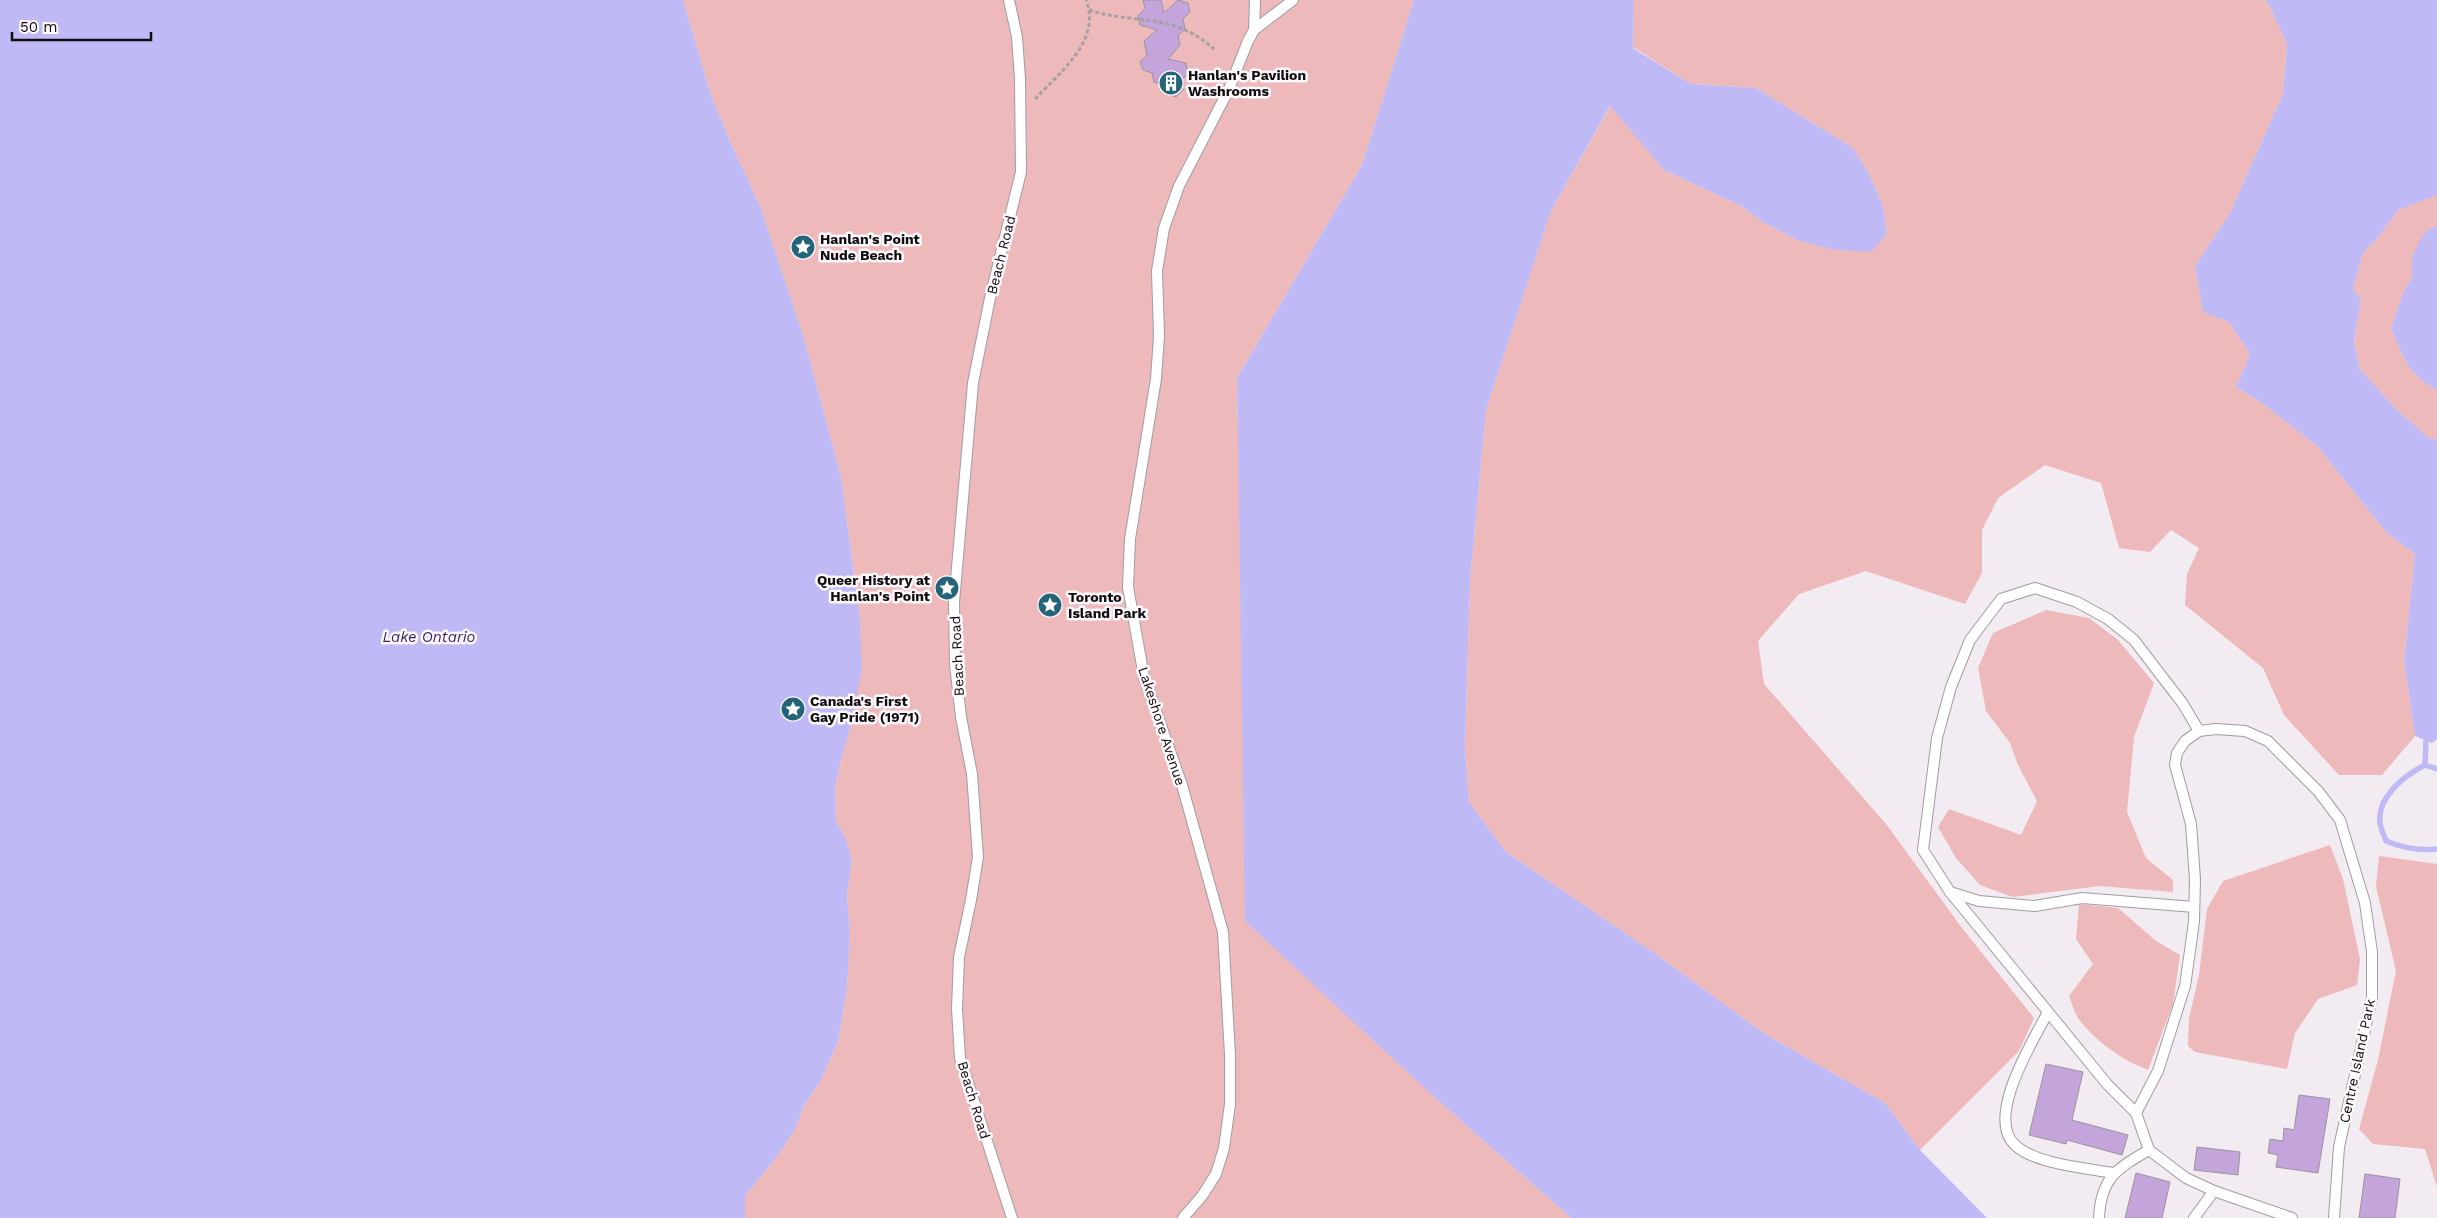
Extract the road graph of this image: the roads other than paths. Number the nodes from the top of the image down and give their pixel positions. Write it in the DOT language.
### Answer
graph roads {
  1 [pos="1009,0"];
  2 [pos="1255,0"];
  3 [pos="1293,0"];
  4 [pos="1254,30"];
  5 [pos="2199,731"];
  6 [pos="1950,892"];
  7 [pos="2194,907"];
  8 [pos="2048,1012"];
  9 [pos="2136,1113"];
  10 [pos="2149,1150"];
  11 [pos="2113,1172"];
  12 [pos="2214,1191"];
  13 [pos="1012,1218"];
  14 [pos="1184,1218"];
  15 [pos="2099,1218"];
  16 [pos="2194,1218"];
  17 [pos="2292,1218"];
  18 [pos="2334,1218"];
  1 -- 13 [label="lane, Beach Road"];
  2 -- 4 [label="lane, Lakeshore Avenue"];
  3 -- 4 [label="lane, Lakeshore Avenue"];
  4 -- 14 [label="lane, Lakeshore Avenue"];
  5 -- 6 [label="lane"];
  5 -- 7 [label="lane"];
  5 -- 18 [label="lane, Centre Island Park"];
  6 -- 7 [label="lane"];
  6 -- 8 [label="lane"];
  7 -- 9 [label="lane"];
  8 -- 9 [label="lane"];
  8 -- 11 [label="lane"];
  9 -- 10 [label="lane"];
  10 -- 11 [label="lane"];
  10 -- 12 [label="lane"];
  11 -- 15 [label="lane"];
  12 -- 16 [label="lane"];
  12 -- 17 [label="lane"];
}
